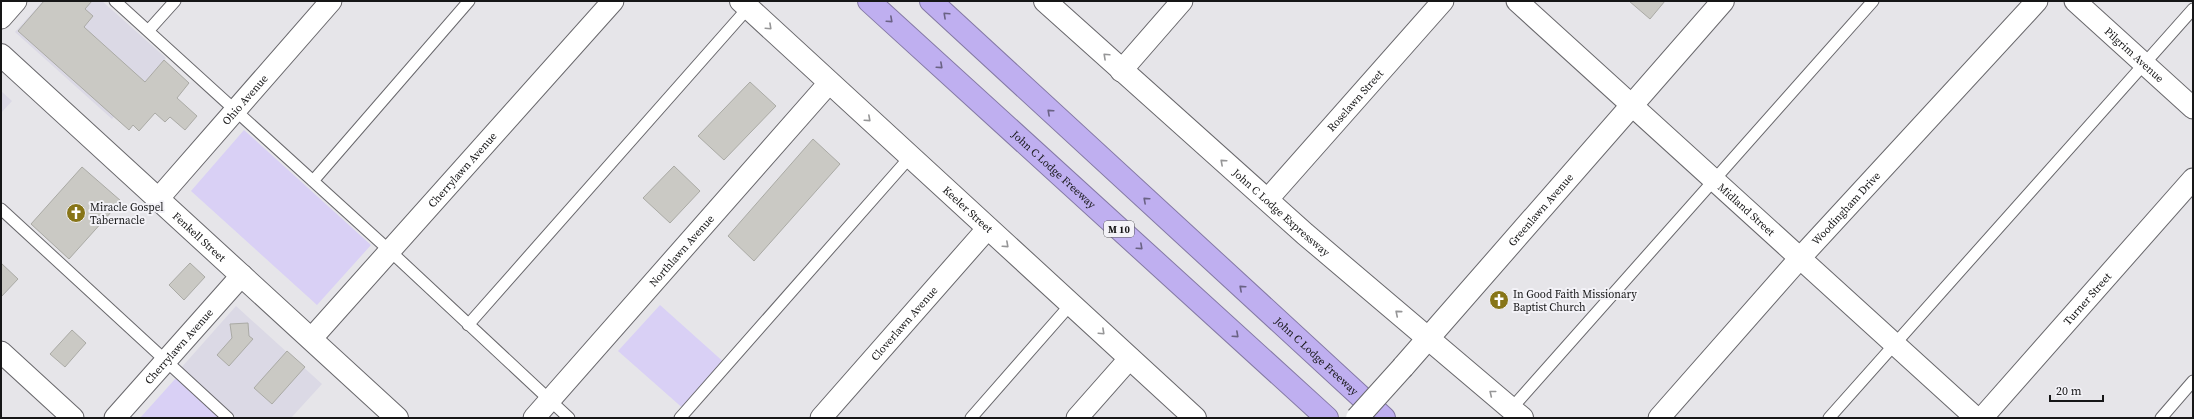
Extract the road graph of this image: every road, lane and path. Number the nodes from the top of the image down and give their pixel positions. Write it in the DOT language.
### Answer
graph roads {
  1 [pos="16,1"];
  2 [pos="115,1"];
  3 [pos="175,1"];
  4 [pos="331,1"];
  5 [pos="469,1"];
  6 [pos="613,1"];
  7 [pos="869,1"];
  8 [pos="931,1"];
  9 [pos="1045,1"];
  10 [pos="1182,1"];
  11 [pos="1443,1"];
  12 [pos="1517,1"];
  13 [pos="1723,1"];
  14 [pos="1873,1"];
  15 [pos="2037,1"];
  16 [pos="2075,1"];
  17 [pos="744,4"];
  18 [pos="2193,9"];
  19 [pos="1,18"];
  20 [pos="148,31"];
  21 [pos="1,55"];
  22 [pos="2144,64"];
  23 [pos="1121,71"];
  24 [pos="829,83"];
  25 [pos="1632,106"];
  26 [pos="2193,108"];
  27 [pos="235,111"];
  28 [pos="910,157"];
  29 [pos="2193,179"];
  30 [pos="1714,180"];
  31 [pos="313,182"];
  32 [pos="158,199"];
  33 [pos="1267,200"];
  34 [pos="1,209"];
  35 [pos="988,228"];
  36 [pos="390,251"];
  37 [pos="1800,258"];
  38 [pos="242,275"];
  39 [pos="1071,304"];
  40 [pos="468,325"];
  41 [pos="1427,338"];
  42 [pos="311,339"];
  43 [pos="1893,343"];
  44 [pos="1,352"];
  45 [pos="1130,358"];
  46 [pos="166,361"];
  47 [pos="2193,381"];
  48 [pos="549,400"];
  49 [pos="1516,414"];
  50 [pos="73,418"];
  51 [pos="115,418"];
  52 [pos="228,418"];
  53 [pos="397,418"];
  54 [pos="534,418"];
  55 [pos="569,418"];
  56 [pos="680,418"];
  57 [pos="821,418"];
  58 [pos="971,418"];
  59 [pos="1077,418"];
  60 [pos="1195,418"];
  61 [pos="1327,418"];
  62 [pos="1357,418"];
  63 [pos="1384,418"];
  64 [pos="1659,418"];
  65 [pos="1828,418"];
  66 [pos="1976,418"];
  67 [pos="1982,418"];
  68 [pos="2161,418"];
  1 -- 19 [label="street"];
  2 -- 20 [label="lane"];
  3 -- 20 [label="lane"];
  4 -- 27 [label="street, Ohio Avenue"];
  5 -- 31 [label="lane"];
  6 -- 36 [label="street, Cherrylawn Avenue"];
  7 -- 61 [label="highway, John C Lodge Freeway / M 10, one-way"];
  63 -- 8 [label="highway, John C Lodge Freeway, one-way"];
  23 -- 9 [label="main road, John C Lodge Expressway, one-way"];
  10 -- 23 [label="street"];
  11 -- 33 [label="street, Roselawn Street"];
  12 -- 25 [label="street, Midland Street"];
  13 -- 25 [label="main road, Greenlawn Avenue"];
  14 -- 30 [label="lane"];
  15 -- 37 [label="street, Woodingham Drive"];
  16 -- 22 [label="street, Pilgrim Avenue"];
  17 -- 24 [label="main road, Keeler Street, one-way"];
  17 -- 40 [label="lane"];
  18 -- 22 [label="lane"];
  20 -- 27 [label="lane"];
  21 -- 32 [label="main road, Fenkell Street"];
  22 -- 26 [label="street, Pilgrim Avenue"];
  22 -- 43 [label="lane"];
  33 -- 23 [label="main road, John C Lodge Expressway, one-way"];
  24 -- 28 [label="main road, Keeler Street, one-way"];
  24 -- 48 [label="street, Northlawn Avenue"];
  25 -- 30 [label="street, Midland Street"];
  25 -- 41 [label="main road, Greenlawn Avenue"];
  27 -- 31 [label="lane"];
  27 -- 32 [label="street, Ohio Avenue"];
  28 -- 35 [label="main road, Keeler Street"];
  28 -- 56 [label="lane"];
  29 -- 67 [label="street, Turner Street"];
  30 -- 37 [label="street, Midland Street"];
  30 -- 49 [label="lane"];
  31 -- 36 [label="lane"];
  32 -- 38 [label="main road, Fenkell Street"];
  41 -- 33 [label="main road, John C Lodge Expressway, one-way"];
  34 -- 46 [label="lane"];
  35 -- 39 [label="main road, Keeler Street, one-way"];
  35 -- 57 [label="street, Cloverlawn Avenue"];
  36 -- 40 [label="lane"];
  36 -- 42 [label="street, Cherrylawn Avenue"];
  37 -- 43 [label="street, Midland Street"];
  37 -- 64 [label="street, Woodingham Drive"];
  38 -- 42 [label="main road, Fenkell Street"];
  38 -- 46 [label="street, Cherrylawn Avenue"];
  39 -- 45 [label="main road, Keeler Street, one-way"];
  39 -- 58 [label="lane"];
  40 -- 48 [label="lane"];
  49 -- 41 [label="main road, John C Lodge Expressway, one-way"];
  41 -- 62 [label="main road, Greenlawn Avenue, bridge"];
  42 -- 53 [label="main road, Fenkell Street"];
  43 -- 65 [label="lane"];
  43 -- 66 [label="street, Midland Street"];
  44 -- 50 [label="street"];
  45 -- 59 [label="street"];
  45 -- 60 [label="main road, Keeler Street"];
  46 -- 51 [label="street, Cherrylawn Avenue"];
  46 -- 52 [label="lane"];
  47 -- 68 [label="lane"];
  48 -- 54 [label="street, Northlawn Avenue"];
  48 -- 55 [label="lane"];
}
